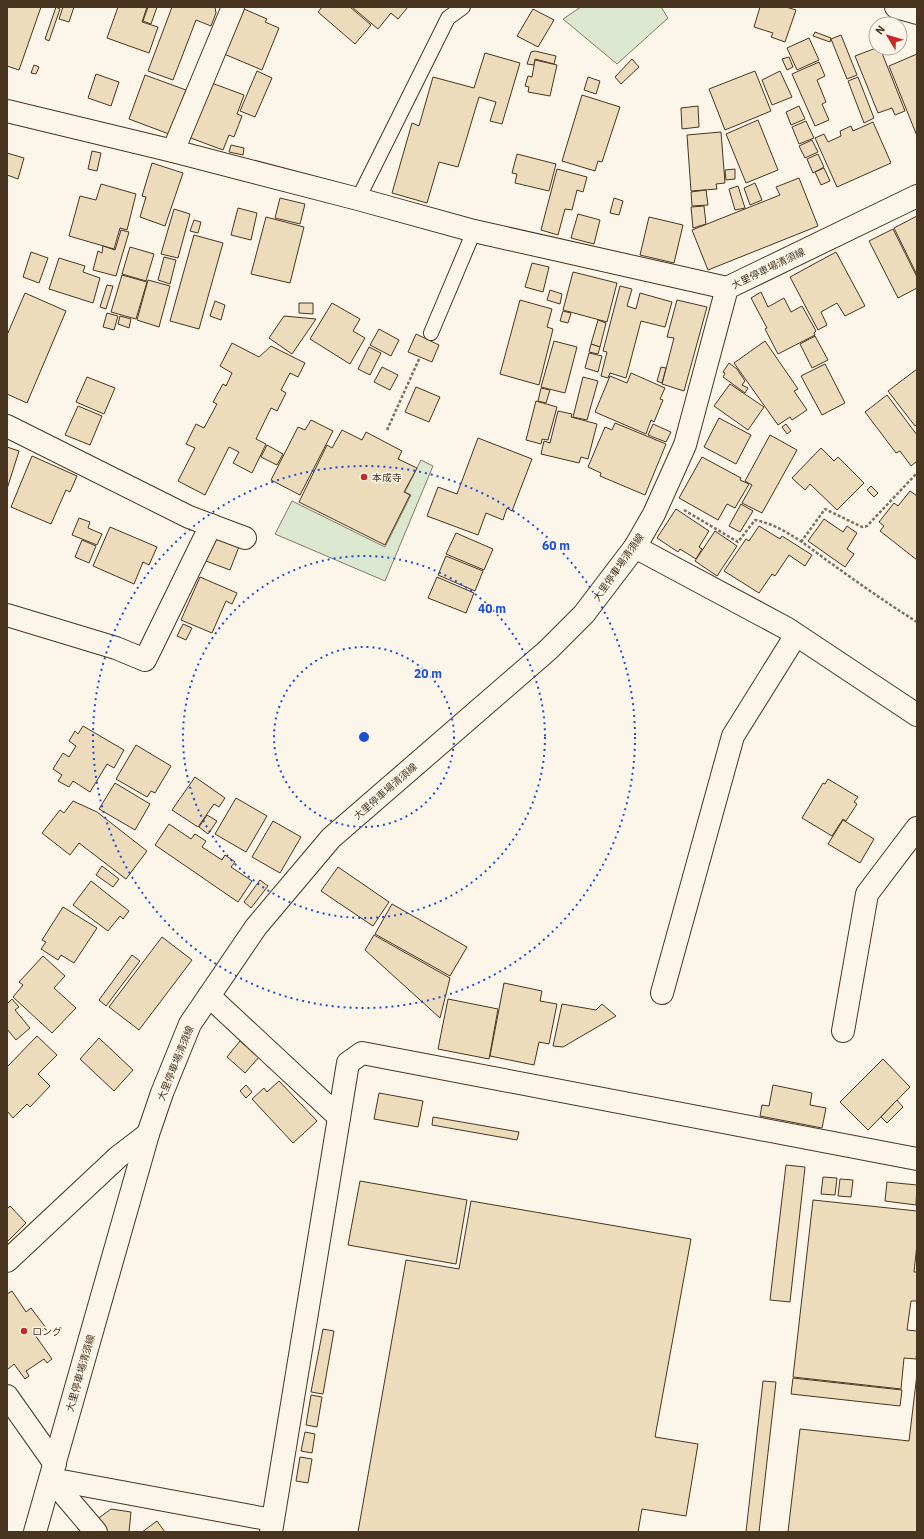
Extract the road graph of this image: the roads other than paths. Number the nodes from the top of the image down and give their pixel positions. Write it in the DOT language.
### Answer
graph roads {
  1 [pos="233,7"];
  2 [pos="463,7"];
  3 [pos="896,7"];
  4 [pos="917,13"];
  5 [pos="7,111"];
  6 [pos="173,151"];
  7 [pos="917,196"];
  8 [pos="358,199"];
  9 [pos="474,231"];
  10 [pos="727,288"];
  11 [pos="431,333"];
  12 [pos="7,426"];
  13 [pos="211,525"];
  14 [pos="245,538"];
  15 [pos="635,547"];
  16 [pos="7,615"];
  17 [pos="796,635"];
  18 [pos="917,715"];
  19 [pos="917,828"];
  20 [pos="662,993"];
  21 [pos="209,996"];
  22 [pos="843,1031"];
  23 [pos="339,1117"];
  24 [pos="148,1134"];
  25 [pos="917,1158"];
  26 [pos="7,1261"];
  27 [pos="7,1396"];
  28 [pos="53,1471"];
  29 [pos="272,1526"];
  30 [pos="35,1532"];
  31 [pos="96,1532"];
  1 -- 6 [label="street"];
  2 -- 8 [label="lane"];
  3 -- 4 [label="street"];
  5 -- 6 [label="street"];
  6 -- 8 [label="street"];
  7 -- 10 [label="street, 大里停車場清須線"];
  8 -- 9 [label="street"];
  9 -- 10 [label="street"];
  9 -- 11 [label="lane"];
  10 -- 15 [label="street, 大里停車場清須線"];
  12 -- 13 [label="street"];
  13 -- 14 [label="street"];
  13 -- 16 [label="street"];
  15 -- 17 [label="street"];
  15 -- 21 [label="street, 大里停車場清須線"];
  17 -- 18 [label="street"];
  17 -- 20 [label="street"];
  19 -- 22 [label="street"];
  21 -- 23 [label="street"];
  21 -- 24 [label="street, 大里停車場清須線"];
  23 -- 25 [label="street"];
  23 -- 29 [label="street"];
  24 -- 26 [label="street"];
  24 -- 28 [label="street, 大里停車場清須線"];
  27 -- 28 [label="street"];
  28 -- 29 [label="street"];
  28 -- 30 [label="street, 大里停車場清須線"];
  28 -- 31 [label="street"];
}
